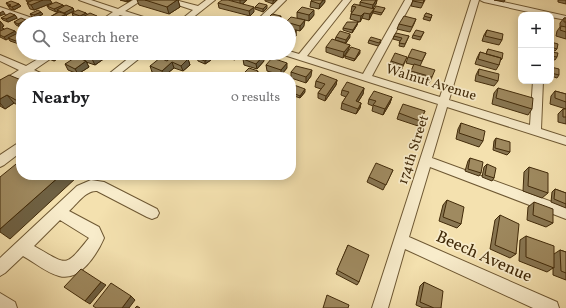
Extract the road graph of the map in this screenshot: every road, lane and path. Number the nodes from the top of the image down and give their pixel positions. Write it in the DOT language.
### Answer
graph roads {
  1 [pos="83,0"];
  2 [pos="138,0"];
  3 [pos="167,0"];
  4 [pos="210,0"];
  5 [pos="282,0"];
  6 [pos="347,0"];
  7 [pos="409,0"];
  8 [pos="475,0"];
  9 [pos="484,0"];
  10 [pos="0,9"];
  11 [pos="198,9"];
  12 [pos="119,12"];
  13 [pos="533,12"];
  14 [pos="19,16"];
  15 [pos="112,16"];
  16 [pos="131,16"];
  17 [pos="192,16"];
  18 [pos="265,16"];
  19 [pos="554,16"];
  20 [pos="566,18"];
  21 [pos="296,56"];
  22 [pos="301,57"];
  23 [pos="0,58"];
  24 [pos="43,60"];
  25 [pos="132,60"];
  26 [pos="27,70"];
  27 [pos="24,72"];
  28 [pos="31,72"];
  29 [pos="116,72"];
  30 [pos="16,77"];
  31 [pos="366,78"];
  32 [pos="538,84"];
  33 [pos="0,87"];
  34 [pos="445,102"];
  35 [pos="535,131"];
  36 [pos="566,141"];
  37 [pos="16,150"];
  38 [pos="426,161"];
  39 [pos="0,162"];
  40 [pos="59,212"];
  41 [pos="152,213"];
  42 [pos="566,213"];
  43 [pos="401,240"];
  44 [pos="22,247"];
  45 [pos="0,268"];
  46 [pos="0,301"];
  47 [pos="9,308"];
  48 [pos="380,308"];
  49 [pos="551,308"];
  1 -- 12 [label="street"];
  2 -- 12 [label="street"];
  3 -- 11 [label="street"];
  4 -- 11 [label="street"];
  5 -- 18 [label="street"];
  6 -- 22 [label="street"];
  7 -- 31 [label="street"];
  8 -- 34 [label="street, 174th Street"];
  9 -- 13 [label="street"];
  10 -- 14 [label="street"];
  11 -- 17 [label="street"];
  12 -- 15 [label="street"];
  12 -- 16 [label="street"];
  19 -- 20 [label="street"];
  21 -- 22 [label="street, Walnut Avenue"];
  22 -- 31 [label="street, Walnut Avenue"];
  23 -- 26 [label="street"];
  24 -- 26 [label="street"];
  25 -- 29 [label="street"];
  26 -- 27 [label="street"];
  26 -- 28 [label="street"];
  30 -- 33 [label="street"];
  31 -- 34 [label="street, Walnut Avenue"];
  32 -- 35 [label="street"];
  34 -- 35 [label="street, Walnut Avenue"];
  34 -- 38 [label="street, 174th Street"];
  35 -- 36 [label="street, Walnut Avenue"];
  37 -- 39 [label="street"];
  38 -- 42 [label="street"];
  38 -- 43 [label="street, 174th Street"];
  40 -- 41 [label="street"];
  40 -- 44 [label="street"];
  40 -- 44 [label="street"];
  43 -- 48 [label="street, 174th Street"];
  43 -- 49 [label="street, Beech Avenue"];
  44 -- 45 [label="street"];
  46 -- 47 [label="street"];
}
